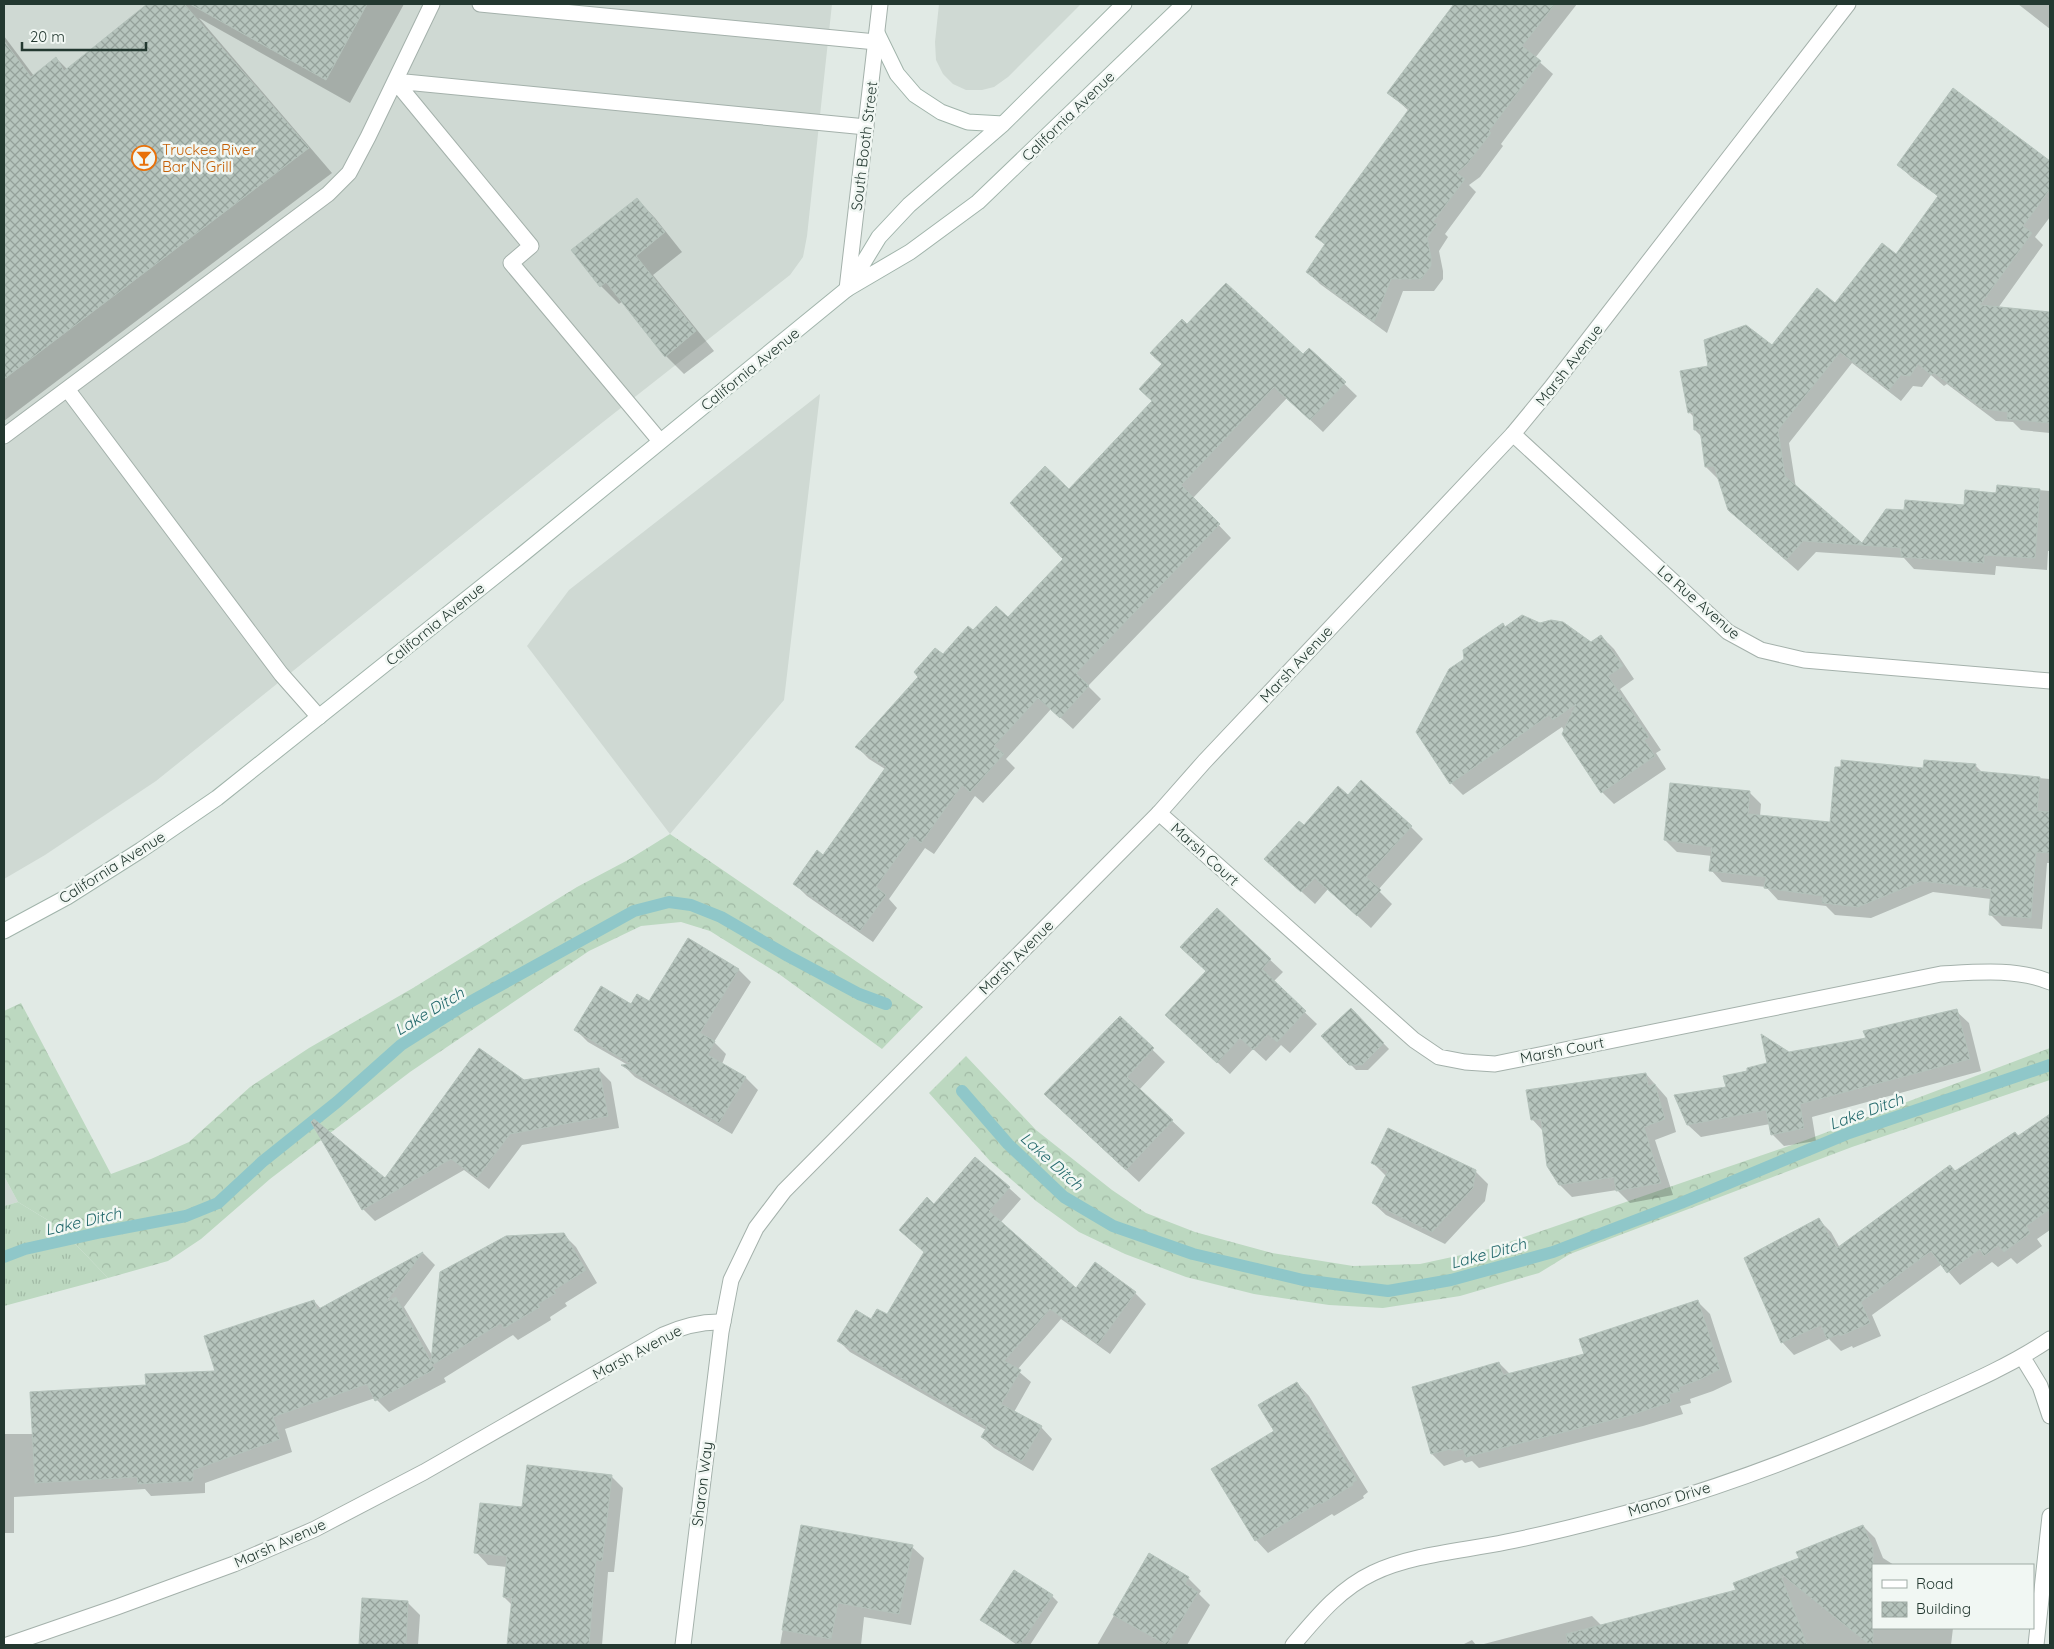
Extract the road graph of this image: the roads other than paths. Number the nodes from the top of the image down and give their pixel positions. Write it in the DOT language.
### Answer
graph roads {
  1 [pos="432,4"];
  2 [pos="480,4"];
  3 [pos="880,4"];
  4 [pos="1124,4"];
  5 [pos="1184,4"];
  6 [pos="1848,4"];
  7 [pos="876,38"];
  8 [pos="395,81"];
  9 [pos="1003,124"];
  10 [pos="866,127"];
  11 [pos="847,289"];
  12 [pos="67,390"];
  13 [pos="1513,434"];
  14 [pos="4,436"];
  15 [pos="660,442"];
  16 [pos="2050,682"];
  17 [pos="319,717"];
  18 [pos="1159,813"];
  19 [pos="4,931"];
  20 [pos="2050,982"];
  21 [pos="723,1322"];
  22 [pos="2050,1340"];
  23 [pos="2023,1358"];
  24 [pos="2050,1416"];
  25 [pos="2050,1516"];
  26 [pos="7,1645"];
  27 [pos="683,1645"];
  28 [pos="1293,1645"];
  29 [pos="2036,1645"];
  1 -- 8 [label="street"];
  2 -- 7 [label="street"];
  3 -- 7 [label="street, South Booth Street"];
  4 -- 9 [label="street, California Avenue"];
  5 -- 11 [label="street, California Avenue"];
  6 -- 13 [label="street, Marsh Avenue"];
  7 -- 9 [label="street"];
  7 -- 10 [label="street, South Booth Street"];
  8 -- 10 [label="street"];
  8 -- 12 [label="street"];
  8 -- 15 [label="street"];
  9 -- 11 [label="street, California Avenue"];
  10 -- 11 [label="street, South Booth Street"];
  11 -- 15 [label="street, California Avenue"];
  12 -- 14 [label="street"];
  12 -- 17 [label="street"];
  13 -- 16 [label="street, La Rue Avenue"];
  13 -- 18 [label="street, Marsh Avenue"];
  15 -- 17 [label="street, California Avenue"];
  17 -- 19 [label="street, California Avenue"];
  18 -- 20 [label="street, Marsh Court"];
  18 -- 21 [label="street, Marsh Avenue"];
  21 -- 26 [label="street, Marsh Avenue"];
  21 -- 27 [label="street, Sharon Way"];
  22 -- 23 [label="street, Manor Drive"];
  23 -- 24 [label="street"];
  23 -- 28 [label="street, Manor Drive"];
  25 -- 29 [label="street"];
}
